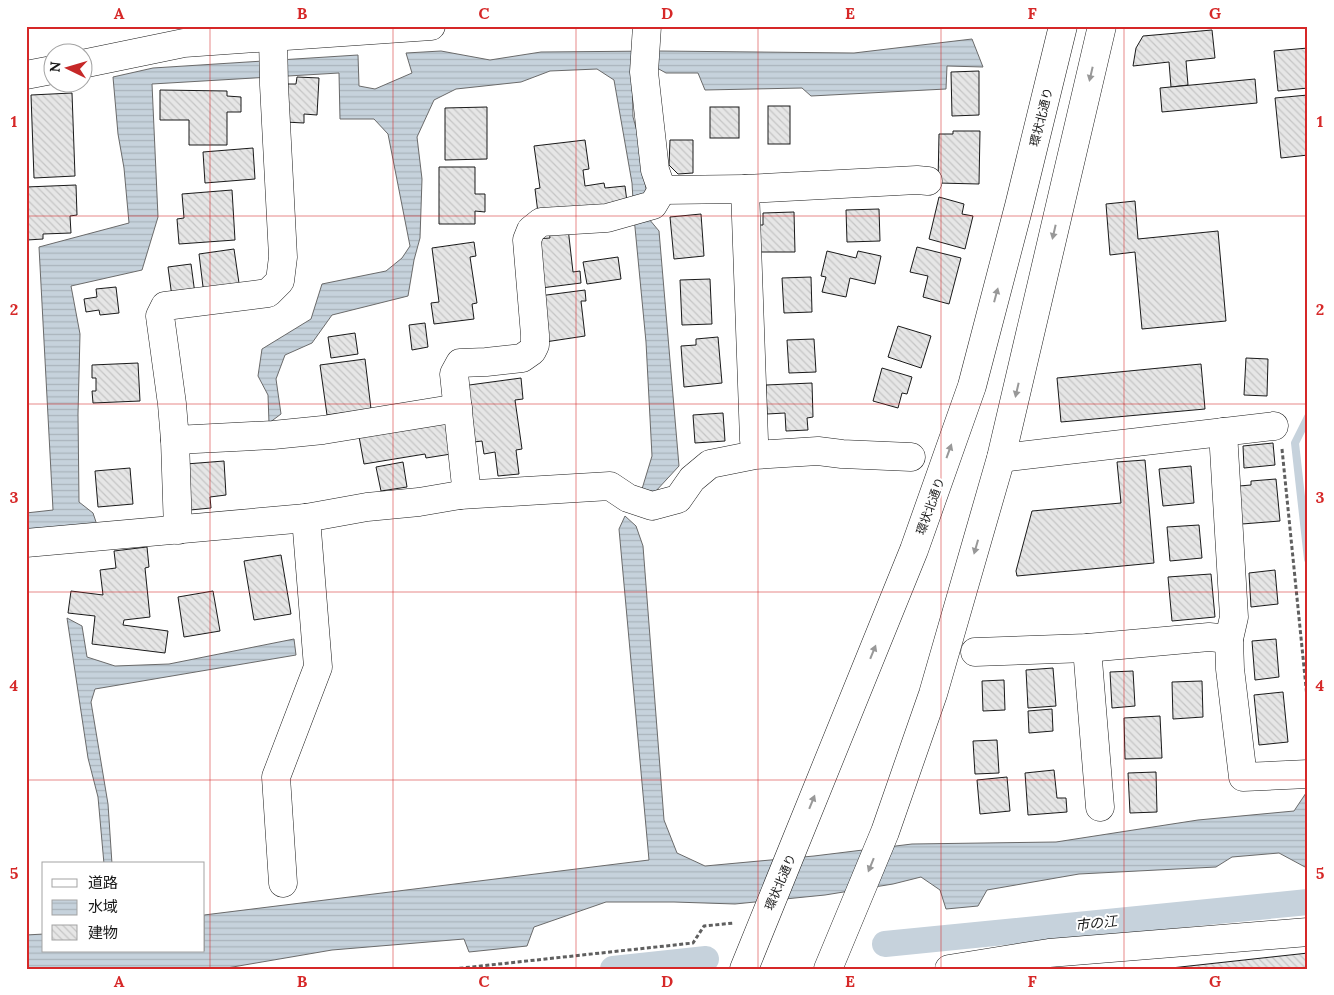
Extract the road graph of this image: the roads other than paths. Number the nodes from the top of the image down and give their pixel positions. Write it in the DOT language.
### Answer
graph roads {
  1 [pos="431,26"];
  2 [pos="1063,26"];
  3 [pos="1102,26"];
  4 [pos="183,35"];
  5 [pos="273,44"];
  6 [pos="646,48"];
  7 [pos="92,61"];
  8 [pos="42,72"];
  9 [pos="26,75"];
  10 [pos="928,181"];
  11 [pos="745,189"];
  12 [pos="658,197"];
  13 [pos="458,408"];
  14 [pos="1223,432"];
  15 [pos="1278,433"];
  16 [pos="175,440"];
  17 [pos="754,440"];
  18 [pos="911,457"];
  19 [pos="1002,458"];
  20 [pos="460,495"];
  21 [pos="306,518"];
  22 [pos="178,530"];
  23 [pos="26,543"];
  24 [pos="1229,639"];
  25 [pos="1087,648"];
  26 [pos="975,652"];
  27 [pos="1308,774"];
  28 [pos="1100,807"];
  29 [pos="282,883"];
  30 [pos="1308,932"];
  31 [pos="744,969"];
  32 [pos="828,969"];
  33 [pos="949,969"];
  1 -- 5 [label="main road"];
  31 -- 2 [label="main road, 環状北通り, one-way"];
  3 -- 19 [label="main road, one-way"];
  4 -- 5 [label="main road"];
  4 -- 7 [label="main road"];
  5 -- 16 [label="main road"];
  6 -- 12 [label="main road"];
  8 -- 9 [label="main road"];
  10 -- 11 [label="main road"];
  11 -- 12 [label="main road"];
  11 -- 17 [label="main road"];
  12 -- 13 [label="main road"];
  13 -- 16 [label="main road"];
  13 -- 20 [label="main road"];
  14 -- 15 [label="main road"];
  14 -- 19 [label="main road"];
  14 -- 24 [label="main road"];
  16 -- 22 [label="main road"];
  18 -- 20 [label="main road"];
  19 -- 32 [label="main road, one-way"];
  20 -- 21 [label="main road"];
  21 -- 22 [label="main road"];
  21 -- 29 [label="main road"];
  22 -- 23 [label="main road"];
  24 -- 25 [label="main road"];
  24 -- 27 [label="main road"];
  25 -- 26 [label="main road"];
  25 -- 28 [label="main road"];
  30 -- 33 [label="main road"];
}
